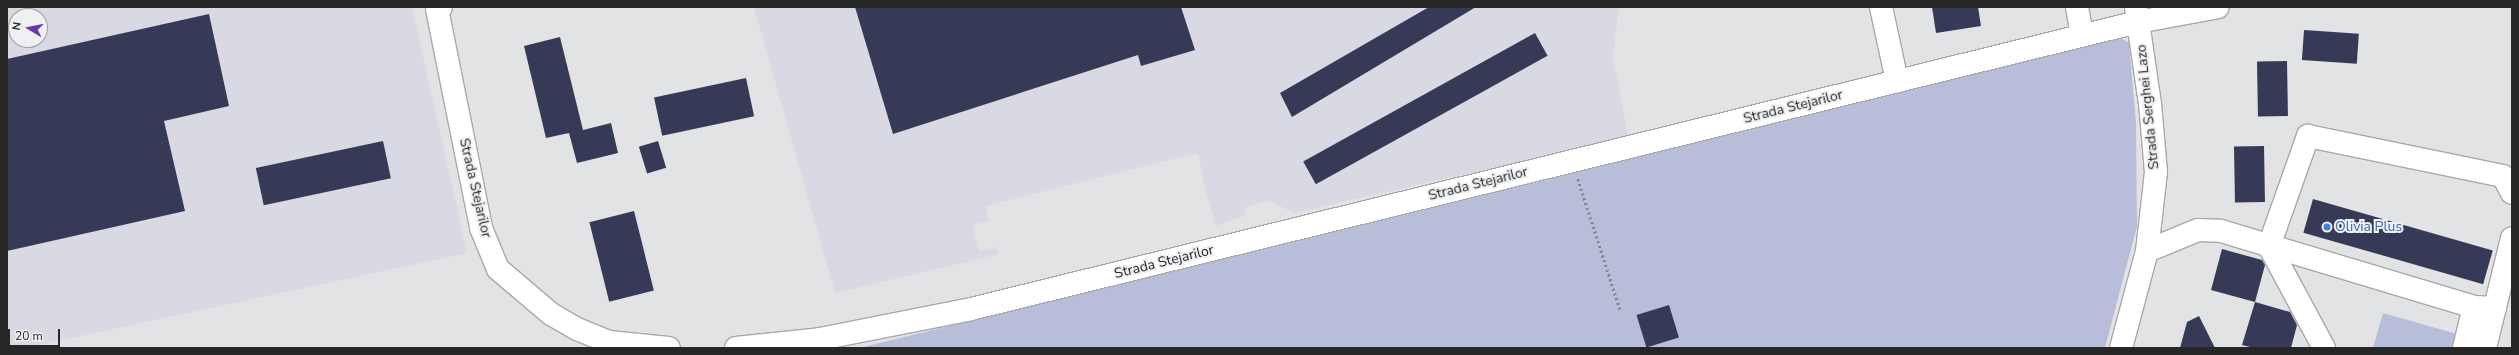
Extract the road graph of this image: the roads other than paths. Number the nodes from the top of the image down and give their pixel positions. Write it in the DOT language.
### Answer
graph roads {
  1 [pos="1881,7"];
  2 [pos="2077,7"];
  3 [pos="2218,7"];
  4 [pos="439,8"];
  5 [pos="2137,14"];
  6 [pos="2082,36"];
  7 [pos="1897,81"];
  8 [pos="2512,193"];
  9 [pos="2512,238"];
  10 [pos="2269,246"];
  11 [pos="2147,251"];
  12 [pos="2484,308"];
  13 [pos="670,348"];
  14 [pos="736,348"];
  15 [pos="2121,348"];
  16 [pos="2324,348"];
  17 [pos="2464,348"];
  18 [pos="2485,348"];
  1 -- 7 [label="street"];
  2 -- 6 [label="street"];
  3 -- 5 [label="street, Strada Stejarilor"];
  4 -- 13 [label="street, Strada Stejarilor"];
  5 -- 6 [label="street, Strada Stejarilor"];
  5 -- 11 [label="street, Strada Serghei Lazo"];
  6 -- 7 [label="street, Strada Stejarilor"];
  7 -- 14 [label="street, Strada Stejarilor"];
  8 -- 10 [label="street"];
  9 -- 12 [label="street"];
  10 -- 11 [label="street"];
  10 -- 12 [label="street"];
  10 -- 16 [label="street"];
  11 -- 15 [label="street, Strada Serghei Lazo"];
  12 -- 17 [label="street"];
  12 -- 18 [label="street"];
}
